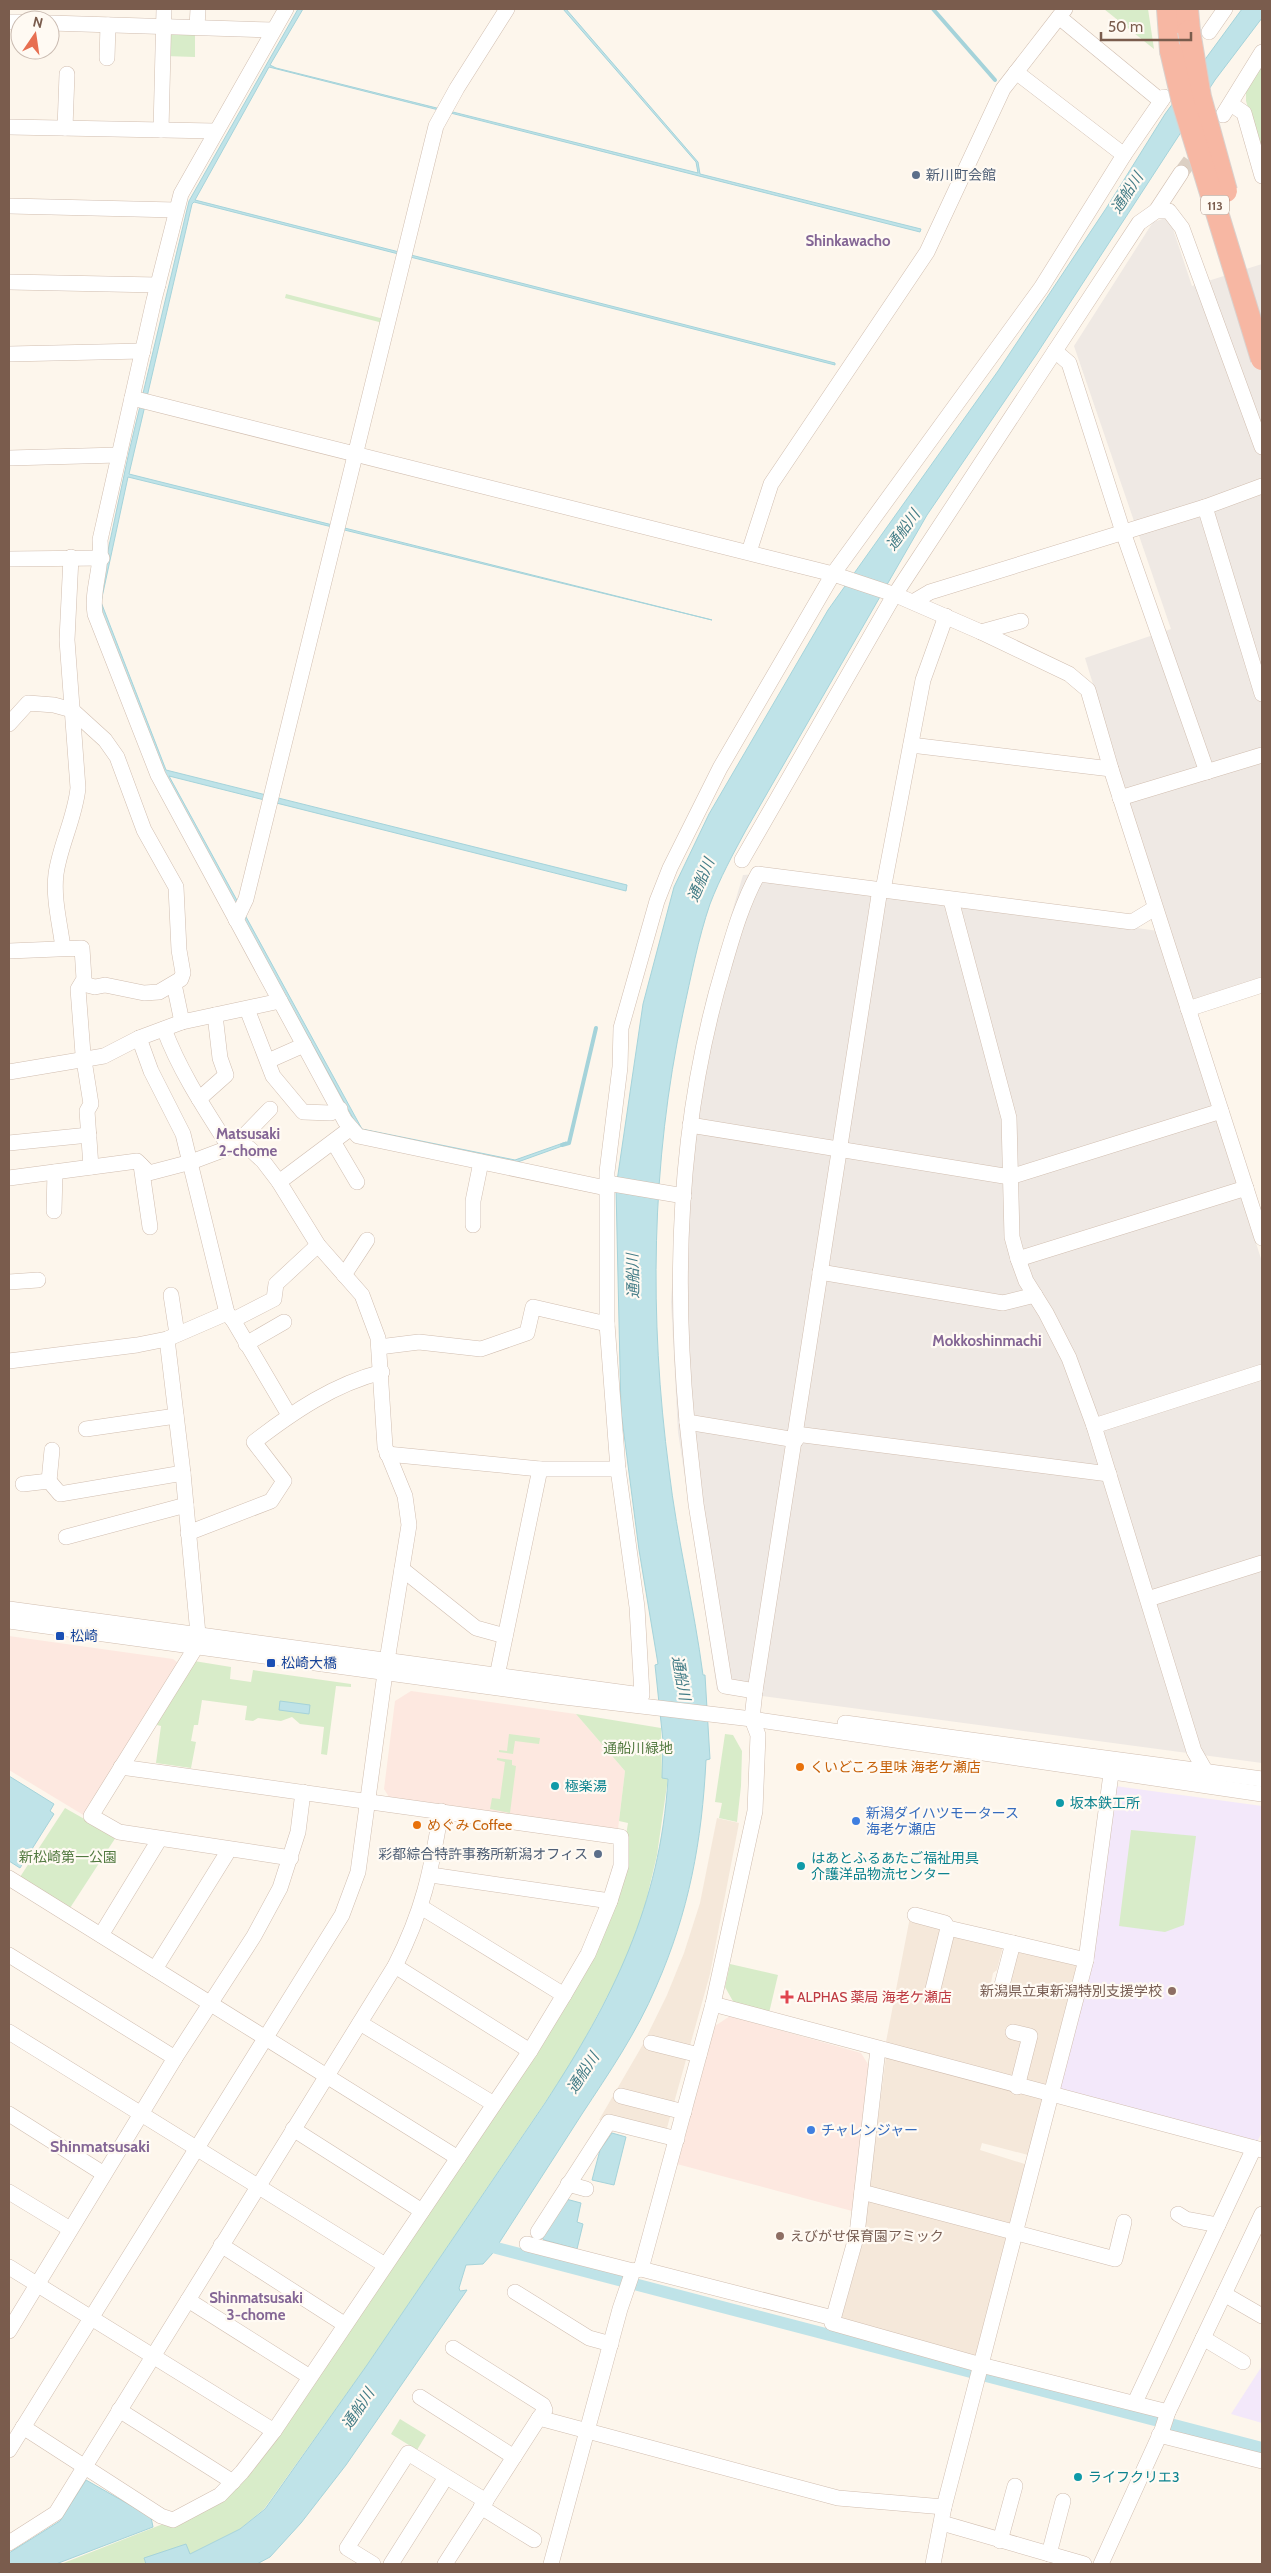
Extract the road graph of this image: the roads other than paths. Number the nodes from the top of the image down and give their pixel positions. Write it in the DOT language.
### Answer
graph roads {
  1 [pos="164,9"];
  2 [pos="198,9"];
  3 [pos="286,9"];
  4 [pos="507,9"];
  5 [pos="1168,9"];
  6 [pos="1188,9"];
  7 [pos="1225,9"];
  8 [pos="1062,13"];
  9 [pos="60,23"];
  10 [pos="108,25"];
  11 [pos="164,27"];
  12 [pos="197,27"];
  13 [pos="273,30"];
  14 [pos="1199,31"];
  15 [pos="1262,52"];
  16 [pos="107,58"];
  17 [pos="1016,72"];
  18 [pos="67,74"];
  19 [pos="9,127"];
  20 [pos="65,128"];
  21 [pos="161,130"];
  22 [pos="215,131"];
  23 [pos="1124,155"];
  24 [pos="1181,173"];
  25 [pos="1262,176"];
  26 [pos="9,206"];
  27 [pos="176,210"];
  28 [pos="1156,211"];
  29 [pos="9,282"];
  30 [pos="158,285"];
  31 [pos="1262,311"];
  32 [pos="1055,351"];
  33 [pos="143,352"];
  34 [pos="9,354"];
  35 [pos="1262,359"];
  36 [pos="132,398"];
  37 [pos="1262,447"];
  38 [pos="355,454"];
  39 [pos="119,455"];
  40 [pos="9,458"];
  41 [pos="1262,486"];
  42 [pos="1205,507"];
  43 [pos="1123,532"];
  44 [pos="749,552"];
  45 [pos="71,557"];
  46 [pos="102,558"];
  47 [pos="9,559"];
  48 [pos="833,574"];
  49 [pos="896,595"];
  50 [pos="913,602"];
  51 [pos="946,616"];
  52 [pos="1021,621"];
  53 [pos="981,632"];
  54 [pos="1262,694"];
  55 [pos="72,710"];
  56 [pos="9,724"];
  57 [pos="910,746"];
  58 [pos="1262,755"];
  59 [pos="1111,769"];
  60 [pos="1207,772"];
  61 [pos="1120,798"];
  62 [pos="742,860"];
  63 [pos="882,889"];
  64 [pos="951,900"];
  65 [pos="1156,908"];
  66 [pos="236,920"];
  67 [pos="63,948"];
  68 [pos="9,951"];
  69 [pos="83,984"];
  70 [pos="174,984"];
  71 [pos="1262,985"];
  72 [pos="280,1001"];
  73 [pos="247,1009"];
  74 [pos="1188,1009"];
  75 [pos="215,1014"];
  76 [pos="182,1022"];
  77 [pos="164,1029"];
  78 [pos="139,1038"];
  79 [pos="304,1045"];
  80 [pos="84,1060"];
  81 [pos="268,1061"];
  82 [pos="9,1072"];
  83 [pos="199,1099"];
  84 [pos="270,1109"];
  85 [pos="340,1109"];
  86 [pos="1221,1111"];
  87 [pos="690,1125"];
  88 [pos="351,1128"];
  89 [pos="89,1135"];
  90 [pos="235,1142"];
  91 [pos="9,1143"];
  92 [pos="334,1143"];
  93 [pos="840,1149"];
  94 [pos="191,1162"];
  95 [pos="481,1162"];
  96 [pos="141,1165"];
  97 [pos="91,1167"];
  98 [pos="55,1172"];
  99 [pos="1010,1177"];
  100 [pos="9,1178"];
  101 [pos="279,1182"];
  102 [pos="357,1182"];
  103 [pos="610,1186"];
  104 [pos="1246,1188"];
  105 [pos="677,1196"];
  106 [pos="54,1211"];
  107 [pos="473,1225"];
  108 [pos="150,1226"];
  109 [pos="1262,1238"];
  110 [pos="367,1240"];
  111 [pos="318,1245"];
  112 [pos="1018,1259"];
  113 [pos="820,1272"];
  114 [pos="344,1275"];
  115 [pos="38,1280"];
  116 [pos="9,1282"];
  117 [pos="171,1295"];
  118 [pos="1035,1295"];
  119 [pos="230,1316"];
  120 [pos="284,1322"];
  121 [pos="607,1324"];
  122 [pos="172,1336"];
  123 [pos="246,1344"];
  124 [pos="379,1347"];
  125 [pos="9,1361"];
  126 [pos="382,1372"];
  127 [pos="1262,1372"];
  128 [pos="289,1415"];
  129 [pos="176,1416"];
  130 [pos="687,1422"];
  131 [pos="1094,1426"];
  132 [pos="86,1429"];
  133 [pos="796,1437"];
  134 [pos="52,1450"];
  135 [pos="387,1454"];
  136 [pos="540,1469"];
  137 [pos="618,1469"];
  138 [pos="183,1473"];
  139 [pos="1109,1474"];
  140 [pos="49,1481"];
  141 [pos="23,1484"];
  142 [pos="186,1505"];
  143 [pos="188,1532"];
  144 [pos="66,1536"];
  145 [pos="1262,1563"];
  146 [pos="402,1569"];
  147 [pos="1148,1599"];
  148 [pos="9,1609"];
  149 [pos="9,1621"];
  150 [pos="505,1636"];
  151 [pos="197,1641"];
  152 [pos="386,1667"];
  153 [pos="497,1676"];
  154 [pos="756,1691"];
  155 [pos="646,1699"];
  156 [pos="753,1715"];
  157 [pos="121,1768"];
  158 [pos="1206,1772"];
  159 [pos="1111,1774"];
  160 [pos="1262,1779"];
  161 [pos="302,1792"];
  162 [pos="1262,1794"];
  163 [pos="368,1802"];
  164 [pos="441,1811"];
  165 [pos="159,1840"];
  166 [pos="229,1850"];
  167 [pos="291,1858"];
  168 [pos="430,1875"];
  169 [pos="9,1878"];
  170 [pos="610,1901"];
  171 [pos="421,1907"];
  172 [pos="915,1916"];
  173 [pos="948,1928"];
  174 [pos="101,1935"];
  175 [pos="1013,1943"];
  176 [pos="9,1954"];
  177 [pos="1086,1960"];
  178 [pos="395,1966"];
  179 [pos="155,1969"];
  180 [pos="1002,1985"];
  181 [pos="933,1989"];
  182 [pos="564,1995"];
  183 [pos="210,2004"];
  184 [pos="713,2004"];
  185 [pos="360,2023"];
  186 [pos="9,2032"];
  187 [pos="1013,2032"];
  188 [pos="266,2039"];
  189 [pos="651,2043"];
  190 [pos="878,2049"];
  191 [pos="530,2051"];
  192 [pos="699,2055"];
  193 [pos="176,2058"];
  194 [pos="326,2076"];
  195 [pos="1017,2087"];
  196 [pos="621,2096"];
  197 [pos="1051,2096"];
  198 [pos="494,2104"];
  199 [pos="684,2112"];
  200 [pos="9,2114"];
  201 [pos="141,2115"];
  202 [pos="293,2129"];
  203 [pos="677,2139"];
  204 [pos="1258,2149"];
  205 [pos="196,2150"];
  206 [pos="458,2158"];
  207 [pos="104,2174"];
  208 [pos="568,2184"];
  209 [pos="258,2187"];
  210 [pos="586,2189"];
  211 [pos="9,2192"];
  212 [pos="862,2192"];
  213 [pos="422,2211"];
  214 [pos="1178,2214"];
  215 [pos="1262,2214"];
  216 [pos="1124,2222"];
  217 [pos="1218,2225"];
  218 [pos="70,2229"];
  219 [pos="538,2232"];
  220 [pos="1016,2232"];
  221 [pos="527,2244"];
  222 [pos="221,2245"];
  223 [pos="386,2266"];
  224 [pos="9,2267"];
  225 [pos="635,2271"];
  226 [pos="37,2285"];
  227 [pos="515,2292"];
  228 [pos="1224,2294"];
  229 [pos="188,2300"];
  230 [pos="1262,2316"];
  231 [pos="92,2318"];
  232 [pos="832,2321"];
  233 [pos="344,2324"];
  234 [pos="9,2331"];
  235 [pos="1203,2338"];
  236 [pos="611,2344"];
  237 [pos="453,2348"];
  238 [pos="152,2356"];
  239 [pos="1243,2362"];
  240 [pos="981,2365"];
  241 [pos="310,2377"];
  242 [pos="420,2397"];
  243 [pos="1137,2398"];
  244 [pos="119,2410"];
  245 [pos="539,2418"];
  246 [pos="1164,2424"];
  247 [pos="23,2428"];
  248 [pos="274,2430"];
  249 [pos="587,2431"];
  250 [pos="9,2450"];
  251 [pos="514,2457"];
  252 [pos="1262,2461"];
  253 [pos="84,2466"];
  254 [pos="446,2477"];
  255 [pos="233,2482"];
  256 [pos="1015,2486"];
  257 [pos="1063,2501"];
  258 [pos="483,2504"];
  259 [pos="944,2507"];
  260 [pos="942,2523"];
  261 [pos="534,2540"];
  262 [pos="1000,2541"];
  263 [pos="9,2543"];
  264 [pos="1049,2554"];
  265 [pos="448,2563"];
  266 [pos="372,2564"];
  267 [pos="391,2564"];
  268 [pos="551,2564"];
  269 [pos="933,2564"];
  270 [pos="1084,2564"];
  271 [pos="1101,2564"];
  1 -- 11 [label="street"];
  2 -- 12 [label="street"];
  3 -- 13 [label="street"];
  4 -- 38 [label="street"];
  5 -- 35 [label="highway, 113, bridge"];
  6 -- 14 [label="highway, 113"];
  7 -- 14 [label="street"];
  8 -- 17 [label="street"];
  8 -- 23 [label="street"];
  9 -- 10 [label="street"];
  10 -- 11 [label="street"];
  10 -- 16 [label="street"];
  11 -- 12 [label="street"];
  11 -- 21 [label="street"];
  12 -- 13 [label="street"];
  13 -- 22 [label="street"];
  14 -- 31 [label="highway, 113, bridge"];
  15 -- 25 [label="street"];
  17 -- 23 [label="street"];
  17 -- 44 [label="street"];
  18 -- 20 [label="street"];
  19 -- 20 [label="street"];
  20 -- 21 [label="street"];
  21 -- 22 [label="street"];
  22 -- 27 [label="street"];
  23 -- 48 [label="street"];
  24 -- 28 [label="street"];
  26 -- 27 [label="street"];
  27 -- 30 [label="street"];
  28 -- 32 [label="street"];
  28 -- 37 [label="street"];
  29 -- 30 [label="street"];
  30 -- 33 [label="street"];
  32 -- 43 [label="street"];
  32 -- 49 [label="street"];
  33 -- 34 [label="street"];
  33 -- 36 [label="street"];
  36 -- 38 [label="street"];
  36 -- 39 [label="street"];
  38 -- 44 [label="street"];
  38 -- 66 [label="street"];
  39 -- 40 [label="street"];
  39 -- 46 [label="street"];
  41 -- 42 [label="street"];
  42 -- 43 [label="street"];
  42 -- 54 [label="street"];
  43 -- 50 [label="street"];
  43 -- 60 [label="street"];
  44 -- 48 [label="street"];
  45 -- 46 [label="street"];
  45 -- 47 [label="street"];
  45 -- 55 [label="street"];
  46 -- 66 [label="street"];
  48 -- 49 [label="street"];
  48 -- 103 [label="street"];
  49 -- 50 [label="street"];
  49 -- 62 [label="street"];
  50 -- 51 [label="street"];
  51 -- 53 [label="street"];
  51 -- 57 [label="street"];
  52 -- 53 [label="street"];
  53 -- 59 [label="street"];
  55 -- 56 [label="street"];
  55 -- 67 [label="street"];
  55 -- 70 [label="street"];
  57 -- 59 [label="street"];
  57 -- 63 [label="street"];
  58 -- 60 [label="street"];
  59 -- 61 [label="street"];
  60 -- 61 [label="street"];
  61 -- 65 [label="street"];
  63 -- 64 [label="street"];
  63 -- 87 [label="street"];
  63 -- 93 [label="street"];
  64 -- 65 [label="street"];
  64 -- 99 [label="street"];
  65 -- 74 [label="street"];
  66 -- 72 [label="street"];
  67 -- 68 [label="street"];
  67 -- 69 [label="street"];
  69 -- 70 [label="street"];
  69 -- 80 [label="street"];
  70 -- 76 [label="street"];
  71 -- 74 [label="street"];
  72 -- 73 [label="street"];
  72 -- 79 [label="street"];
  73 -- 75 [label="street"];
  73 -- 81 [label="street"];
  74 -- 86 [label="street"];
  75 -- 76 [label="street"];
  75 -- 83 [label="street"];
  76 -- 77 [label="street"];
  77 -- 78 [label="street"];
  77 -- 83 [label="street"];
  78 -- 80 [label="street"];
  78 -- 94 [label="street"];
  79 -- 81 [label="street"];
  79 -- 85 [label="street"];
  80 -- 82 [label="street"];
  80 -- 89 [label="street"];
  81 -- 85 [label="street"];
  83 -- 90 [label="street"];
  84 -- 90 [label="street"];
  85 -- 88 [label="street"];
  86 -- 99 [label="street"];
  86 -- 104 [label="street"];
  87 -- 93 [label="street"];
  87 -- 105 [label="street"];
  88 -- 92 [label="street"];
  88 -- 95 [label="street"];
  89 -- 91 [label="street"];
  89 -- 97 [label="street"];
  90 -- 94 [label="street"];
  90 -- 101 [label="street"];
  92 -- 101 [label="street"];
  92 -- 102 [label="street"];
  93 -- 99 [label="street"];
  93 -- 113 [label="street"];
  94 -- 96 [label="street"];
  94 -- 119 [label="street"];
  95 -- 103 [label="street"];
  95 -- 107 [label="street"];
  96 -- 97 [label="street"];
  96 -- 108 [label="street"];
  97 -- 98 [label="street"];
  98 -- 100 [label="street"];
  98 -- 106 [label="street"];
  99 -- 112 [label="street"];
  101 -- 111 [label="street"];
  103 -- 105 [label="street"];
  103 -- 121 [label="street"];
  104 -- 109 [label="street"];
  104 -- 112 [label="street"];
  105 -- 130 [label="street"];
  110 -- 114 [label="street"];
  111 -- 114 [label="street"];
  111 -- 119 [label="street"];
  112 -- 118 [label="street"];
  113 -- 118 [label="street"];
  113 -- 133 [label="street"];
  114 -- 124 [label="street"];
  115 -- 116 [label="street"];
  117 -- 122 [label="street"];
  118 -- 131 [label="street"];
  119 -- 122 [label="street"];
  119 -- 123 [label="street"];
  120 -- 123 [label="street"];
  121 -- 124 [label="street"];
  121 -- 137 [label="street"];
  122 -- 125 [label="street"];
  122 -- 129 [label="street"];
  123 -- 128 [label="street"];
  124 -- 126 [label="street"];
  126 -- 128 [label="street"];
  126 -- 135 [label="street"];
  127 -- 131 [label="street"];
  128 -- 143 [label="street"];
  129 -- 132 [label="street"];
  129 -- 138 [label="street"];
  130 -- 133 [label="street"];
  130 -- 154 [label="street"];
  131 -- 139 [label="street"];
  133 -- 139 [label="street"];
  133 -- 154 [label="street"];
  134 -- 140 [label="street"];
  135 -- 136 [label="street"];
  135 -- 146 [label="street"];
  136 -- 137 [label="street"];
  136 -- 150 [label="street"];
  137 -- 155 [label="street"];
  138 -- 140 [label="street"];
  138 -- 142 [label="street"];
  139 -- 147 [label="street"];
  140 -- 141 [label="street"];
  142 -- 143 [label="street"];
  142 -- 144 [label="street"];
  143 -- 151 [label="street"];
  145 -- 147 [label="street"];
  146 -- 150 [label="street"];
  146 -- 152 [label="street"];
  147 -- 158 [label="street"];
  148 -- 151 [label="street"];
  149 -- 151 [label="street"];
  150 -- 153 [label="street"];
  151 -- 152 [label="street"];
  151 -- 157 [label="street"];
  152 -- 153 [label="street"];
  152 -- 155 [label="street"];
  152 -- 163 [label="street"];
  153 -- 155 [label="street"];
  154 -- 156 [label="street"];
  155 -- 156 [label="street"];
  156 -- 158 [label="street"];
  156 -- 159 [label="street"];
  156 -- 184 [label="street"];
  157 -- 161 [label="street"];
  157 -- 165 [label="street"];
  158 -- 160 [label="street"];
  159 -- 162 [label="street"];
  159 -- 177 [label="street"];
  161 -- 163 [label="street"];
  161 -- 167 [label="street"];
  163 -- 164 [label="street"];
  163 -- 188 [label="street"];
  164 -- 168 [label="street"];
  164 -- 170 [label="street"];
  165 -- 166 [label="street"];
  165 -- 174 [label="street"];
  166 -- 167 [label="street"];
  166 -- 179 [label="street"];
  167 -- 183 [label="street"];
  168 -- 170 [label="street"];
  168 -- 171 [label="street"];
  169 -- 174 [label="street"];
  170 -- 182 [label="street"];
  171 -- 178 [label="street"];
  171 -- 182 [label="street"];
  172 -- 173 [label="street"];
  173 -- 175 [label="street"];
  173 -- 181 [label="street"];
  174 -- 179 [label="street"];
  175 -- 177 [label="street"];
  175 -- 180 [label="street"];
  176 -- 193 [label="street"];
  177 -- 197 [label="street"];
  178 -- 185 [label="street"];
  178 -- 191 [label="street"];
  179 -- 183 [label="street"];
  182 -- 191 [label="street"];
  183 -- 188 [label="street"];
  183 -- 193 [label="street"];
  184 -- 190 [label="street"];
  184 -- 192 [label="street"];
  185 -- 194 [label="street"];
  185 -- 198 [label="street"];
  186 -- 201 [label="street"];
  187 -- 195 [label="street"];
  188 -- 194 [label="street"];
  188 -- 205 [label="street"];
  189 -- 192 [label="street"];
  190 -- 195 [label="street"];
  190 -- 212 [label="street"];
  191 -- 198 [label="street"];
  192 -- 199 [label="street"];
  193 -- 201 [label="street"];
  194 -- 202 [label="street"];
  194 -- 206 [label="street"];
  195 -- 197 [label="street"];
  196 -- 199 [label="street"];
  197 -- 204 [label="street"];
  197 -- 220 [label="street"];
  198 -- 206 [label="street"];
  199 -- 203 [label="street"];
  200 -- 207 [label="street"];
  201 -- 205 [label="street"];
  201 -- 207 [label="street"];
  202 -- 209 [label="street"];
  202 -- 213 [label="street"];
  203 -- 208 [label="street"];
  203 -- 225 [label="street"];
  204 -- 217 [label="street"];
  205 -- 209 [label="street"];
  205 -- 231 [label="street"];
  206 -- 213 [label="street"];
  207 -- 218 [label="street"];
  208 -- 210 [label="street"];
  208 -- 219 [label="street"];
  209 -- 222 [label="street"];
  209 -- 223 [label="street"];
  211 -- 218 [label="street"];
  212 -- 220 [label="street"];
  212 -- 232 [label="street"];
  213 -- 223 [label="street"];
  214 -- 217 [label="street"];
  215 -- 228 [label="street"];
  216 -- 220 [label="street"];
  217 -- 243 [label="street"];
  218 -- 226 [label="street"];
  220 -- 240 [label="street"];
  221 -- 225 [label="street"];
  222 -- 229 [label="street"];
  222 -- 233 [label="street"];
  223 -- 233 [label="street"];
  224 -- 226 [label="street"];
  225 -- 232 [label="street"];
  225 -- 236 [label="street"];
  226 -- 231 [label="street"];
  226 -- 234 [label="street"];
  227 -- 236 [label="street"];
  228 -- 230 [label="street"];
  228 -- 235 [label="street"];
  229 -- 238 [label="street"];
  229 -- 241 [label="street"];
  231 -- 238 [label="street"];
  231 -- 247 [label="street"];
  232 -- 240 [label="street"];
  233 -- 241 [label="street"];
  235 -- 239 [label="street"];
  235 -- 246 [label="street"];
  236 -- 249 [label="street"];
  237 -- 245 [label="street"];
  238 -- 244 [label="street"];
  238 -- 248 [label="street"];
  240 -- 246 [label="street"];
  240 -- 259 [label="street"];
  241 -- 248 [label="street"];
  242 -- 251 [label="street"];
  244 -- 253 [label="street"];
  244 -- 255 [label="street"];
  245 -- 249 [label="street"];
  245 -- 251 [label="street"];
  246 -- 252 [label="street"];
  246 -- 271 [label="street"];
  247 -- 250 [label="street"];
  247 -- 253 [label="street"];
  248 -- 255 [label="street"];
  249 -- 259 [label="street"];
  249 -- 268 [label="street"];
  251 -- 258 [label="street"];
  253 -- 255 [label="street"];
  253 -- 263 [label="street"];
  254 -- 258 [label="street"];
  254 -- 266 [label="street"];
  254 -- 267 [label="street"];
  256 -- 262 [label="street"];
  257 -- 264 [label="street"];
  258 -- 261 [label="street"];
  258 -- 265 [label="street"];
  259 -- 260 [label="street"];
  260 -- 262 [label="street"];
  260 -- 269 [label="street"];
  262 -- 264 [label="street"];
  264 -- 270 [label="street"];
}
